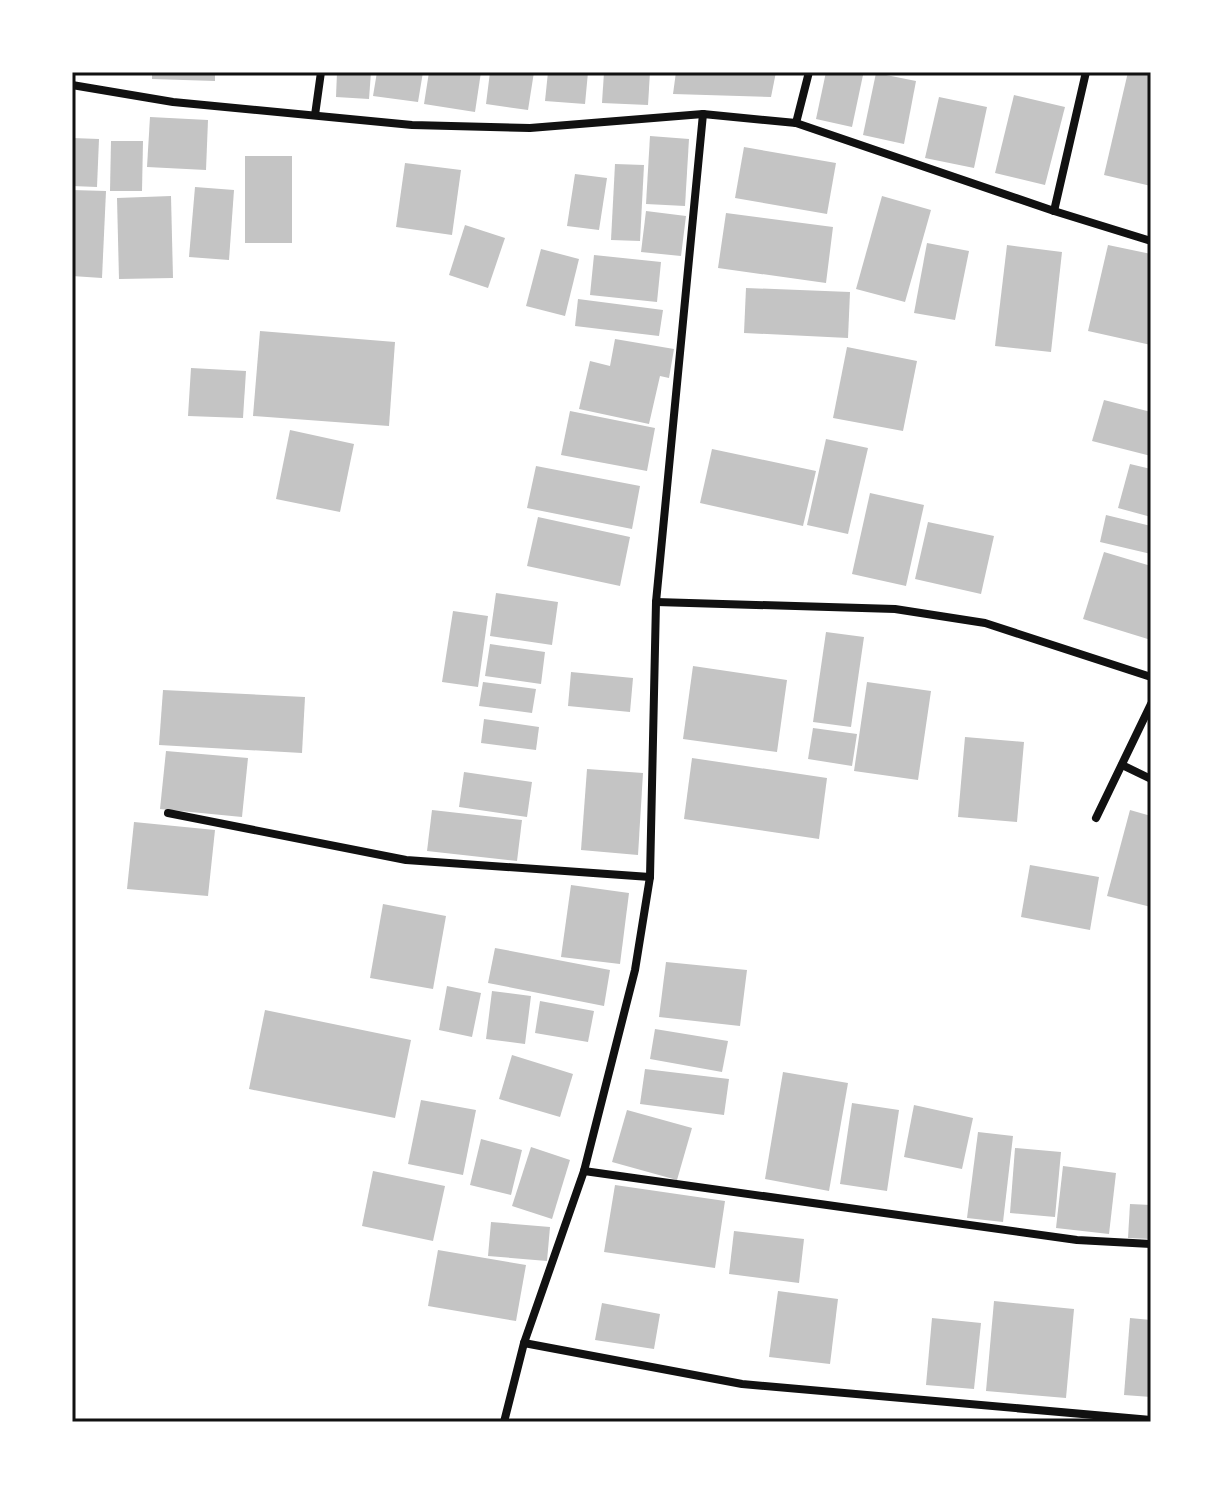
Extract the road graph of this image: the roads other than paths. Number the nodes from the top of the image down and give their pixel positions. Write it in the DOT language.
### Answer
graph roads {
  1 [pos="321,72"];
  2 [pos="809,72"];
  3 [pos="1086,72"];
  4 [pos="72,85"];
  5 [pos="703,114"];
  6 [pos="315,115"];
  7 [pos="796,123"];
  8 [pos="1054,211"];
  9 [pos="1151,241"];
  10 [pos="656,602"];
  11 [pos="1151,677"];
  12 [pos="1151,704"];
  13 [pos="1122,765"];
  14 [pos="1151,779"];
  15 [pos="168,813"];
  16 [pos="1096,818"];
  17 [pos="650,877"];
  18 [pos="584,1171"];
  19 [pos="1151,1244"];
  20 [pos="524,1343"];
  21 [pos="1151,1420"];
  22 [pos="504,1422"];
  1 -- 6 [label="street"];
  2 -- 7 [label="street"];
  3 -- 8 [label="street"];
  4 -- 6 [label="street"];
  5 -- 6 [label="street"];
  5 -- 7 [label="street"];
  5 -- 10 [label="street"];
  7 -- 8 [label="street"];
  8 -- 9 [label="street"];
  10 -- 11 [label="street"];
  10 -- 17 [label="street"];
  12 -- 13 [label="street"];
  13 -- 14 [label="street"];
  13 -- 16 [label="street"];
  15 -- 17 [label="street"];
  17 -- 18 [label="street"];
  18 -- 19 [label="street"];
  18 -- 20 [label="street"];
  20 -- 21 [label="street"];
  20 -- 22 [label="street"];
}
